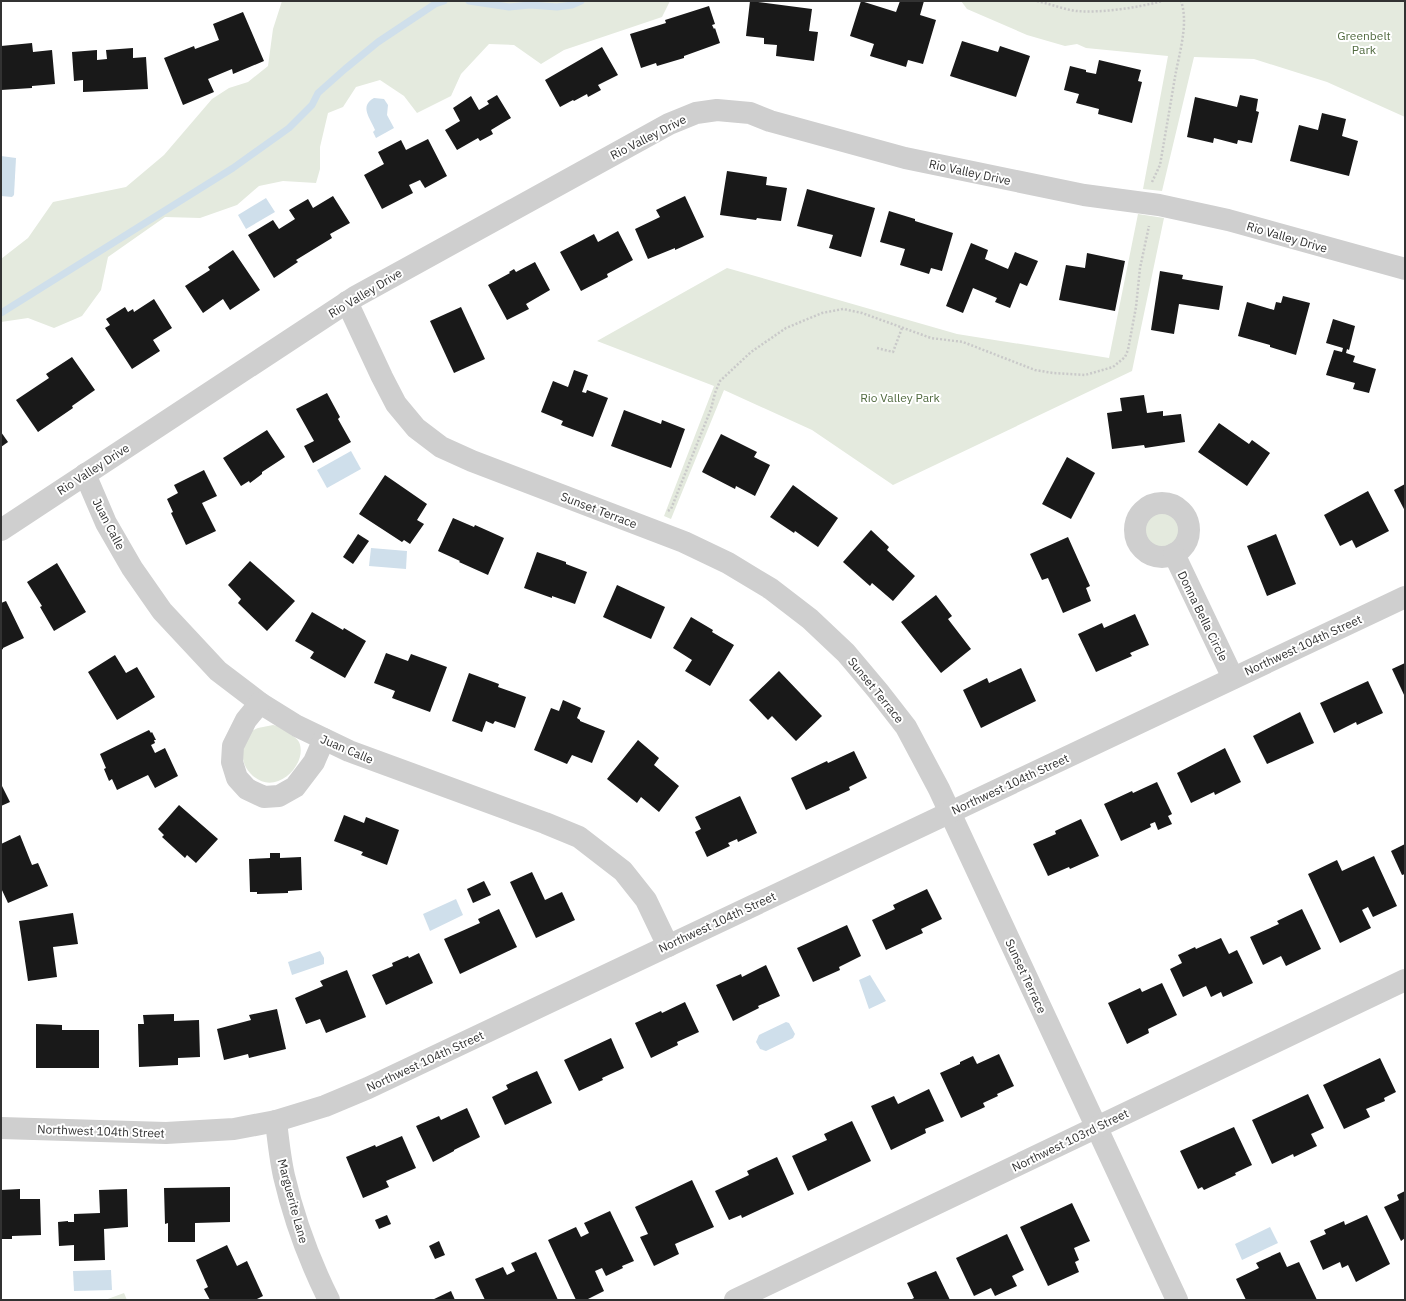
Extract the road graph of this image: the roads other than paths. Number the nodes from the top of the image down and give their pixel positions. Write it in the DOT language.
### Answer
graph roads {
  1 [pos="1405,269"];
  2 [pos="347,302"];
  3 [pos="85,474"];
  4 [pos="1,530"];
  5 [pos="1174,554"];
  6 [pos="1405,597"];
  7 [pos="1233,678"];
  8 [pos="260,703"];
  9 [pos="324,739"];
  10 [pos="950,812"];
  11 [pos="668,946"];
  12 [pos="1405,980"];
  13 [pos="276,1121"];
  14 [pos="1,1128"];
  15 [pos="1096,1128"];
  16 [pos="328,1300"];
  17 [pos="735,1300"];
  18 [pos="1177,1300"];
  1 -- 2 [label="street, Rio Valley Drive"];
  2 -- 3 [label="street, Rio Valley Drive"];
  2 -- 10 [label="street, Sunset Terrace"];
  3 -- 4 [label="street, Rio Valley Drive"];
  3 -- 8 [label="street, Juan Calle"];
  5 -- 7 [label="street, Donna Bella Circle"];
  6 -- 7 [label="street, Northwest 104th Street"];
  7 -- 10 [label="street, Northwest 104th Street"];
  8 -- 9 [label="street, Juan Calle"];
  8 -- 9 [label="street"];
  9 -- 11 [label="street, Juan Calle"];
  10 -- 11 [label="street, Northwest 104th Street"];
  10 -- 15 [label="street, Sunset Terrace"];
  11 -- 13 [label="street, Northwest 104th Street"];
  12 -- 15 [label="street, Northwest 103rd Street"];
  13 -- 14 [label="street, Northwest 104th Street"];
  13 -- 16 [label="street, Marguerite Lane"];
  15 -- 17 [label="street, Northwest 103rd Street"];
  15 -- 18 [label="street, Sunset Terrace"];
}
